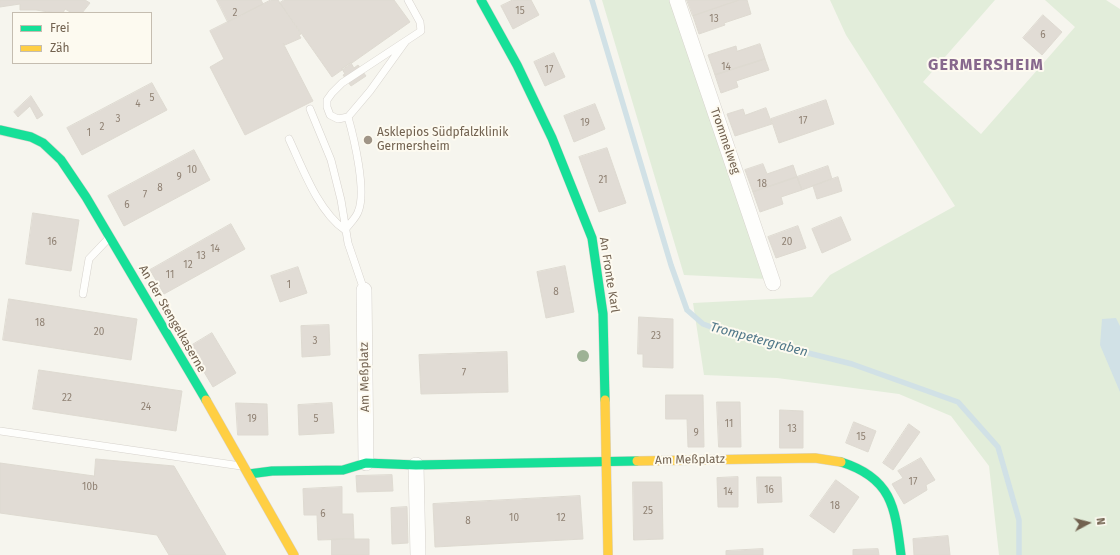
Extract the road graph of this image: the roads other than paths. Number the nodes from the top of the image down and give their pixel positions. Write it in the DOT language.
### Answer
graph roads {
  1 [pos="408,0"];
  2 [pos="481,0"];
  3 [pos="677,0"];
  4 [pos="406,41"];
  5 [pos="310,109"];
  6 [pos="348,118"];
  7 [pos="0,130"];
  8 [pos="288,140"];
  9 [pos="345,230"];
  10 [pos="110,237"];
  11 [pos="773,283"];
  12 [pos="364,290"];
  13 [pos="83,294"];
  14 [pos="0,431"];
  15 [pos="606,462"];
  16 [pos="366,463"];
  17 [pos="416,465"];
  18 [pos="247,470"];
  19 [pos="294,555"];
  20 [pos="418,555"];
  21 [pos="608,555"];
  22 [pos="901,555"];
  1 -- 4 [label="lane"];
  2 -- 15 [label="street, An Fronte Karl"];
  3 -- 11 [label="street, Trommelweg"];
  4 -- 6 [label="lane"];
  4 -- 6 [label="lane"];
  5 -- 9 [label="lane"];
  6 -- 9 [label="lane"];
  7 -- 10 [label="street, An der Stengelkaserne"];
  8 -- 9 [label="lane"];
  9 -- 12 [label="lane"];
  10 -- 13 [label="lane"];
  10 -- 18 [label="street, An der Stengelkaserne"];
  12 -- 16 [label="street, Am Meßplatz"];
  14 -- 18 [label="lane"];
  15 -- 17 [label="street, Am Meßplatz"];
  15 -- 21 [label="street, An Fronte Karl"];
  15 -- 22 [label="street, Am Meßplatz"];
  16 -- 17 [label="street, Am Meßplatz"];
  16 -- 18 [label="street, Am Meßplatz"];
  17 -- 20 [label="street"];
  18 -- 19 [label="street, An der Stengelkaserne"];
}
